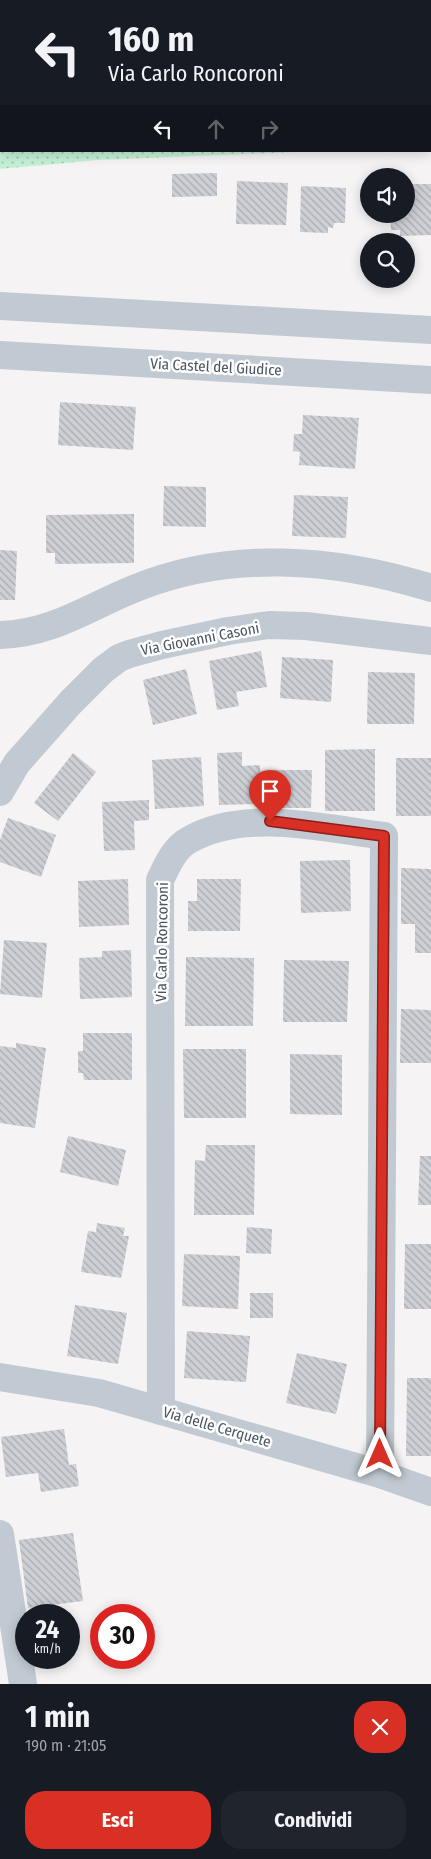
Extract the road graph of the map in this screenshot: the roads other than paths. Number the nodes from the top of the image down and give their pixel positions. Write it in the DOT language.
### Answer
graph roads {
  1 [pos="0,306"];
  2 [pos="431,330"];
  3 [pos="0,354"];
  4 [pos="431,380"];
  5 [pos="431,588"];
  6 [pos="0,635"];
  7 [pos="431,641"];
  8 [pos="0,792"];
  9 [pos="0,1377"];
  10 [pos="160,1411"];
  11 [pos="380,1474"];
  12 [pos="431,1492"];
  13 [pos="0,1534"];
  14 [pos="23,1684"];
  1 -- 2 [label="street"];
  3 -- 4 [label="street, Via Castel del Giudice"];
  5 -- 6 [label="street"];
  7 -- 8 [label="street, Via Giovanni Casoni"];
  9 -- 10 [label="street, Via delle Cerquete"];
  10 -- 11 [label="street, Via delle Cerquete"];
  10 -- 11 [label="street, Via Carlo Roncoroni"];
  11 -- 12 [label="street, Via delle Cerquete"];
  13 -- 14 [label="street"];
}
